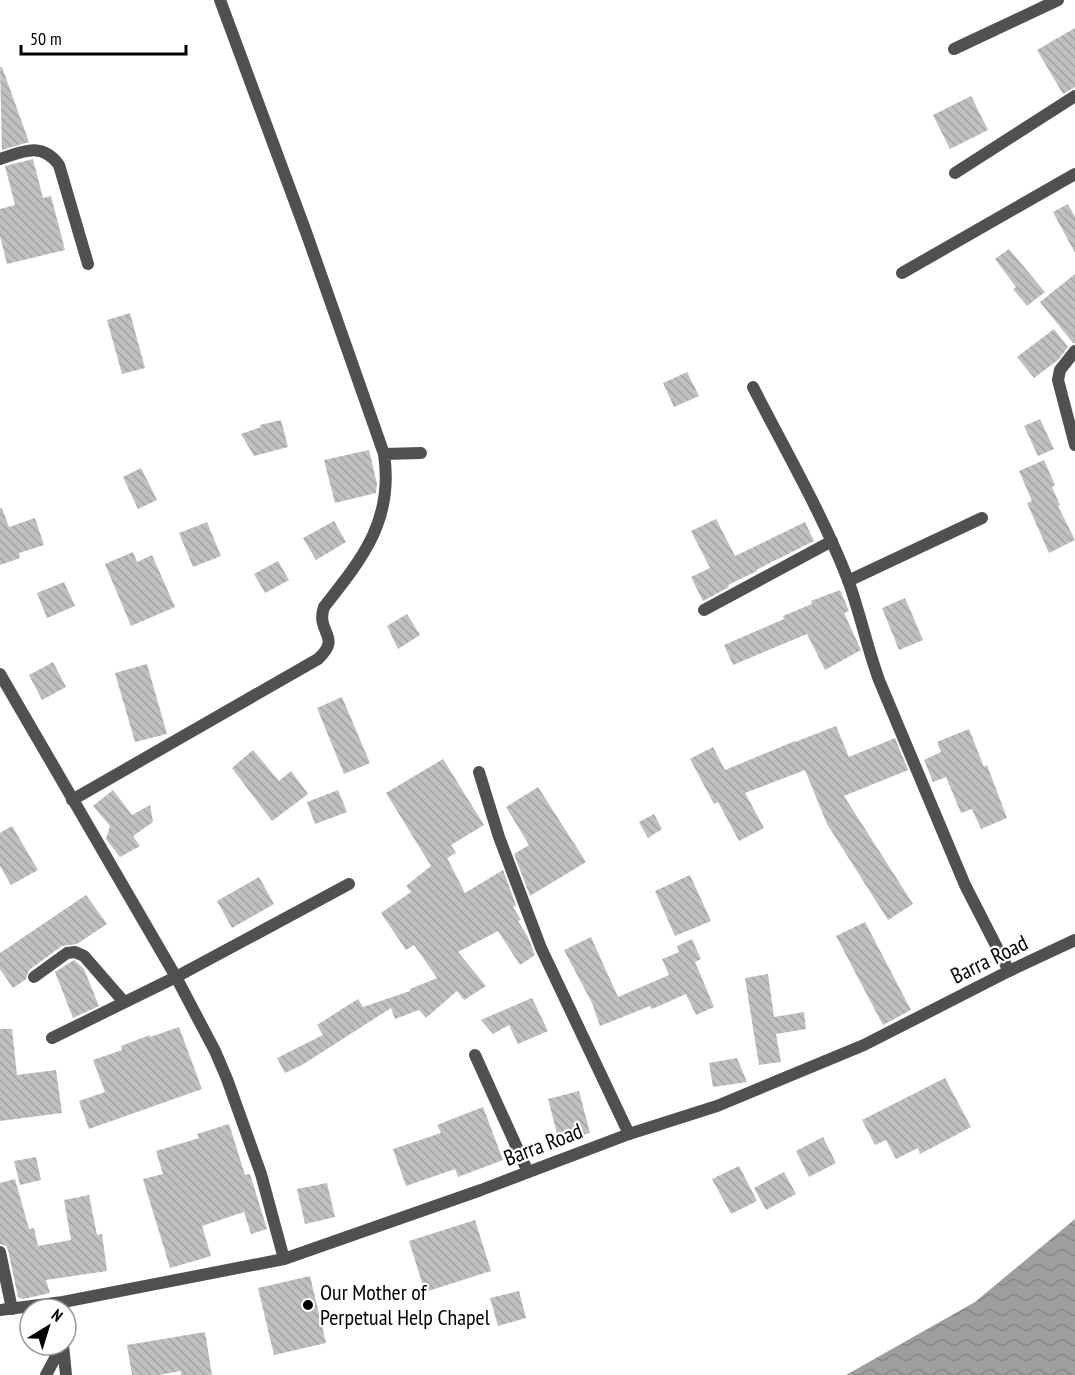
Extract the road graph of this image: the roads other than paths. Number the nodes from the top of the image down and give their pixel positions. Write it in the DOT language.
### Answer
graph roads {
  1 [pos="220,0"];
  2 [pos="1058,0"];
  3 [pos="954,49"];
  4 [pos="1075,96"];
  5 [pos="0,159"];
  6 [pos="955,173"];
  7 [pos="1075,174"];
  8 [pos="88,264"];
  9 [pos="902,273"];
  10 [pos="1075,351"];
  11 [pos="753,387"];
  12 [pos="1075,444"];
  13 [pos="422,453"];
  14 [pos="384,454"];
  15 [pos="982,518"];
  16 [pos="832,541"];
  17 [pos="848,581"];
  18 [pos="704,610"];
  19 [pos="0,674"];
  20 [pos="479,772"];
  21 [pos="72,800"];
  22 [pos="349,884"];
  23 [pos="1075,940"];
  24 [pos="1009,971"];
  25 [pos="34,977"];
  26 [pos="176,977"];
  27 [pos="124,1002"];
  28 [pos="52,1038"];
  29 [pos="475,1054"];
  30 [pos="629,1134"];
  31 [pos="528,1172"];
  32 [pos="0,1252"];
  33 [pos="284,1259"];
  34 [pos="78,1302"];
  35 [pos="6,1310"];
  36 [pos="56,1357"];
  37 [pos="64,1357"];
  38 [pos="46,1375"];
  39 [pos="66,1375"];
  1 -- 14 [label="street"];
  2 -- 3 [label="street"];
  4 -- 6 [label="street"];
  5 -- 8 [label="street"];
  7 -- 9 [label="street"];
  10 -- 12 [label="street"];
  11 -- 16 [label="street"];
  13 -- 14 [label="street"];
  14 -- 21 [label="street"];
  15 -- 17 [label="street"];
  16 -- 17 [label="street"];
  16 -- 18 [label="street"];
  17 -- 24 [label="street"];
  19 -- 21 [label="street"];
  20 -- 30 [label="street"];
  21 -- 26 [label="street"];
  22 -- 26 [label="street"];
  23 -- 24 [label="street, Barra Road"];
  24 -- 30 [label="street, Barra Road"];
  25 -- 27 [label="street"];
  26 -- 27 [label="street"];
  26 -- 33 [label="street"];
  27 -- 28 [label="street"];
  29 -- 31 [label="street"];
  30 -- 31 [label="street, Barra Road"];
  31 -- 33 [label="street, Barra Road"];
  32 -- 35 [label="street"];
  33 -- 34 [label="street, Barra Road"];
  36 -- 38 [label="street"];
  37 -- 39 [label="street"];
}
